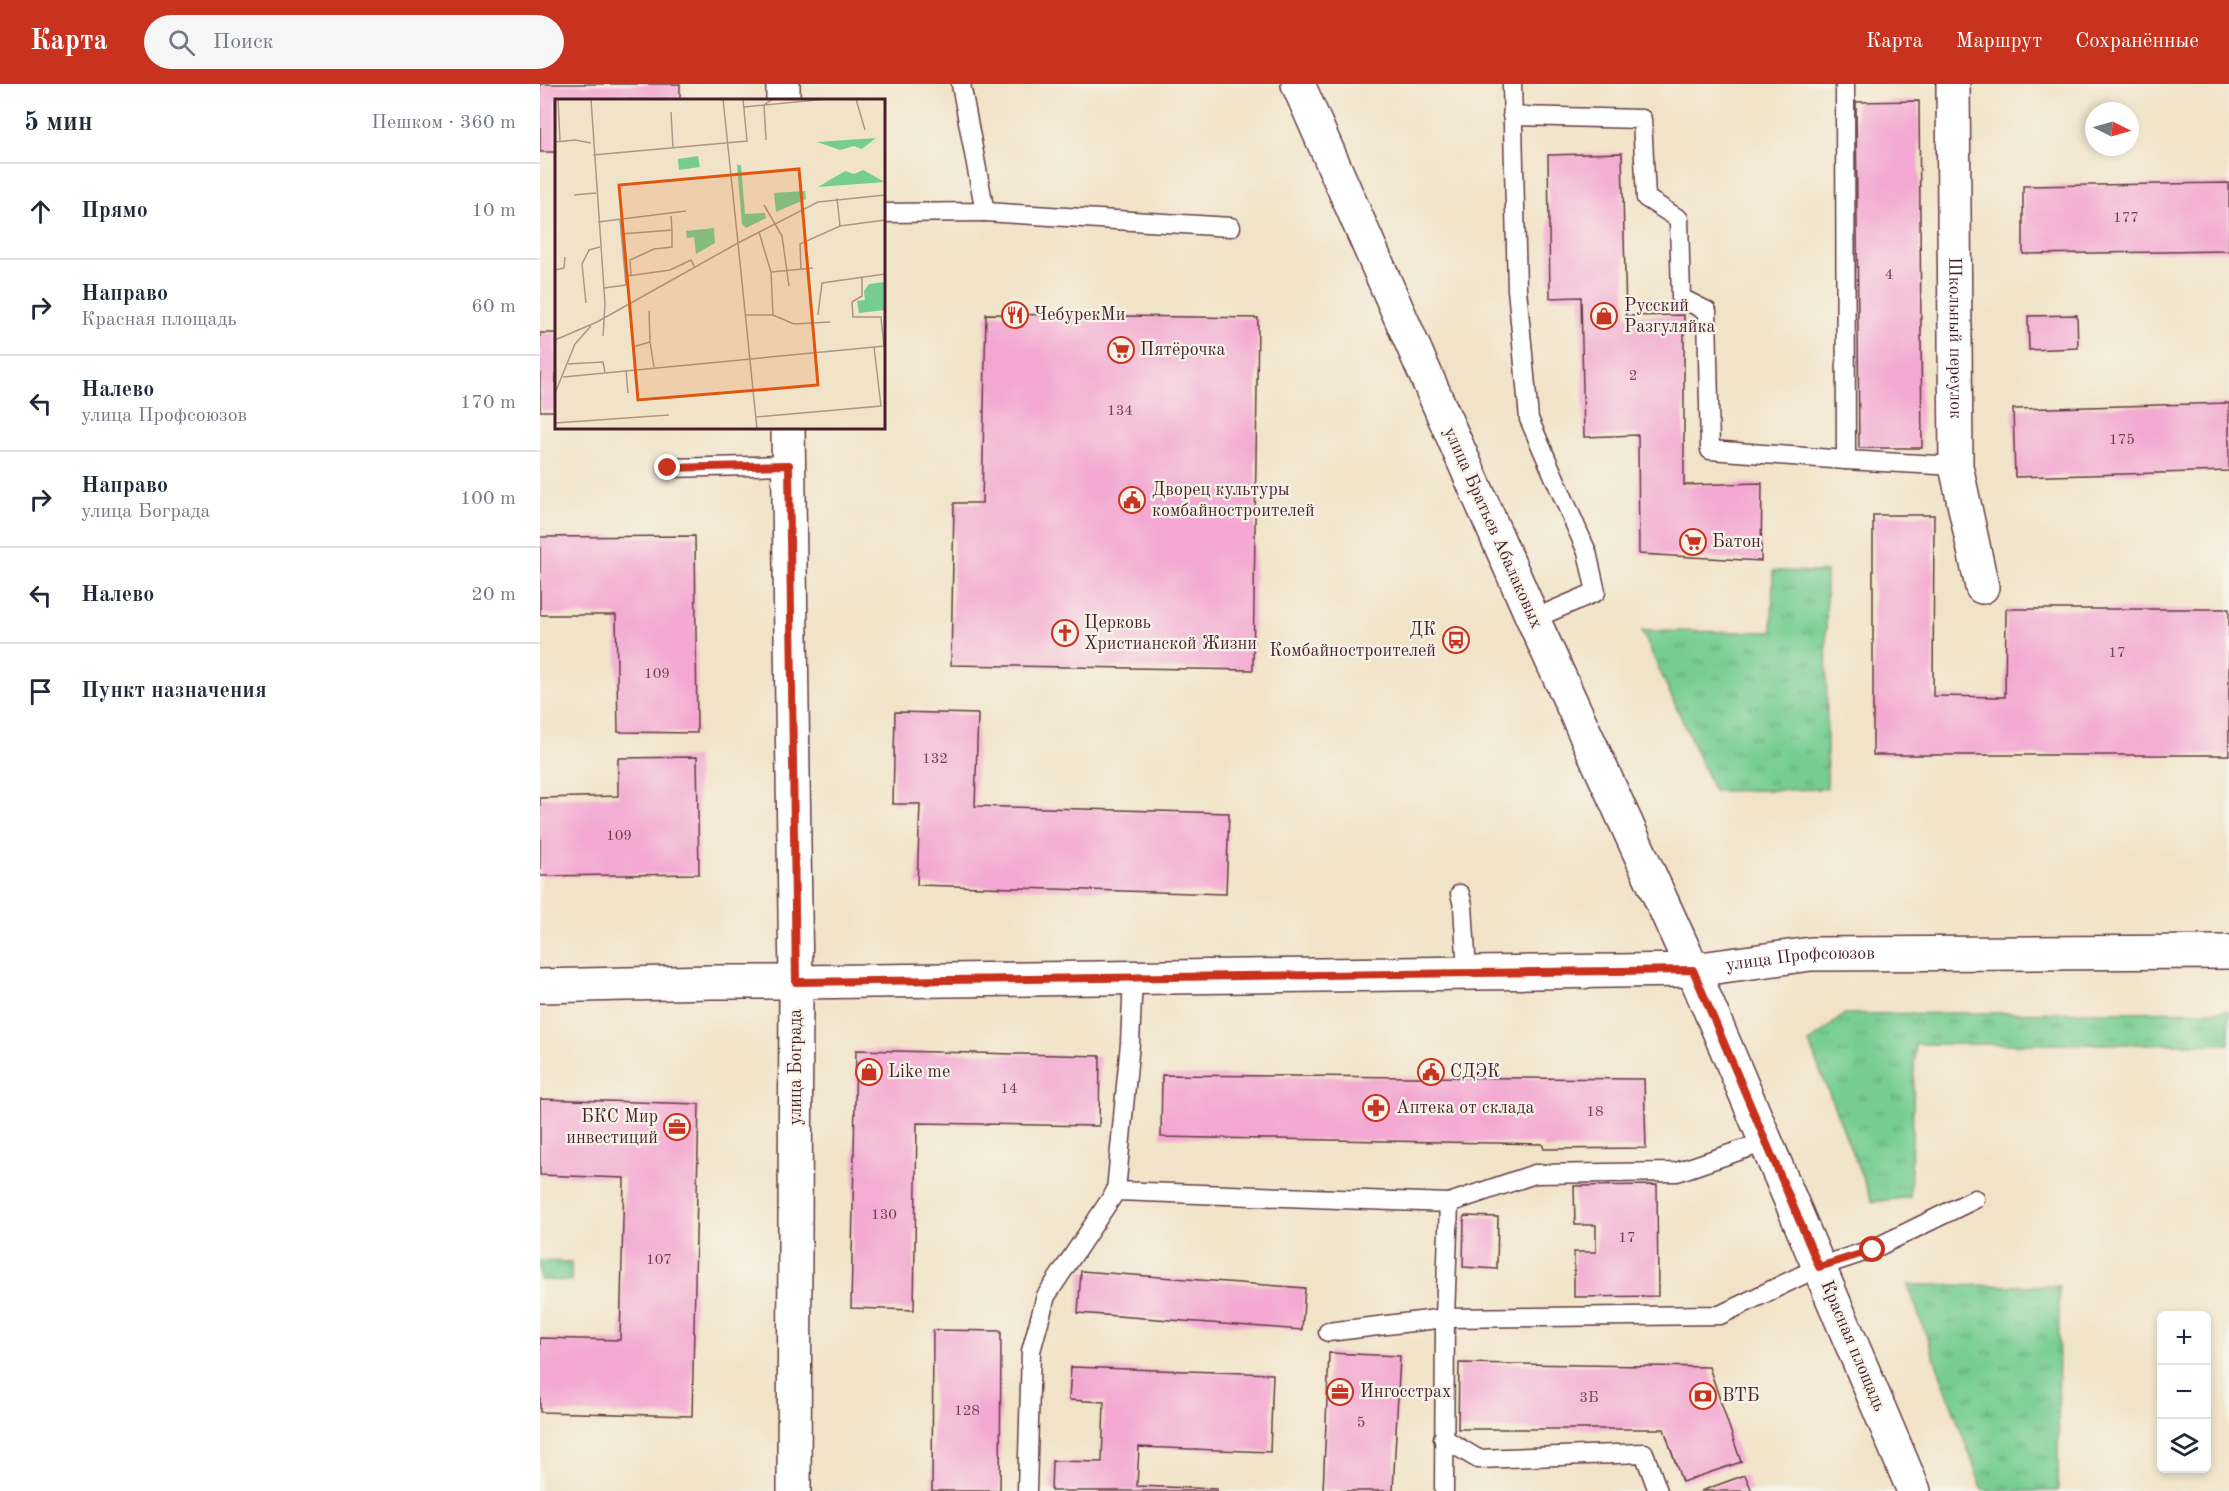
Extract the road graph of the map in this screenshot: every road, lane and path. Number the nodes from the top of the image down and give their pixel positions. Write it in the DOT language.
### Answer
graph roads {
  1 [pos="962,84"];
  2 [pos="1298,84"];
  3 [pos="1512,84"];
  4 [pos="1845,84"];
  5 [pos="1953,84"];
  6 [pos="1512,116"];
  7 [pos="985,212"];
  8 [pos="885,213"];
  9 [pos="1231,227"];
  10 [pos="788,429"];
  11 [pos="1846,460"];
  12 [pos="789,465"];
  13 [pos="1956,466"];
  14 [pos="668,468"];
  15 [pos="1982,587"];
  16 [pos="1533,619"];
  17 [pos="1460,894"];
  18 [pos="2229,952"];
  19 [pos="1693,970"];
  20 [pos="1467,973"];
  21 [pos="1133,977"];
  22 [pos="796,982"];
  23 [pos="540,986"];
  24 [pos="1765,1142"];
  25 [pos="1116,1191"];
  26 [pos="1975,1199"];
  27 [pos="1449,1203"];
  28 [pos="1819,1267"];
  29 [pos="1445,1318"];
  30 [pos="1328,1332"];
  31 [pos="1443,1438"];
  32 [pos="794,1491"];
  33 [pos="1027,1491"];
  34 [pos="1444,1491"];
  35 [pos="1658,1491"];
  36 [pos="1914,1491"];
  1 -- 7 [label="lane"];
  2 -- 16 [label="street, улица Братьев Абалаковых"];
  3 -- 6 [label="lane"];
  4 -- 11 [label="lane"];
  5 -- 13 [label="street, Школьный переулок"];
  6 -- 11 [label="lane"];
  6 -- 16 [label="lane"];
  7 -- 8 [label="lane"];
  7 -- 9 [label="lane"];
  10 -- 12 [label="street, улица Бограда"];
  11 -- 13 [label="lane"];
  12 -- 14 [label="lane"];
  12 -- 22 [label="street, улица Бограда"];
  13 -- 15 [label="street, Школьный переулок"];
  16 -- 19 [label="street, улица Братьев Абалаковых"];
  17 -- 20 [label="lane"];
  18 -- 19 [label="street, улица Профсоюзов"];
  19 -- 20 [label="street, улица Профсоюзов"];
  19 -- 24 [label="street, Красная площадь"];
  20 -- 21 [label="street, улица Профсоюзов"];
  21 -- 22 [label="street, улица Профсоюзов"];
  21 -- 25 [label="lane"];
  22 -- 23 [label="street, улица Профсоюзов"];
  22 -- 32 [label="street, улица Бограда"];
  24 -- 27 [label="lane"];
  24 -- 28 [label="street, Красная площадь"];
  25 -- 27 [label="lane"];
  25 -- 33 [label="lane"];
  26 -- 28 [label="lane"];
  27 -- 29 [label="lane"];
  28 -- 29 [label="lane"];
  28 -- 36 [label="street, Красная площадь"];
  29 -- 30 [label="lane"];
  29 -- 31 [label="lane"];
  31 -- 34 [label="lane"];
  31 -- 35 [label="lane"];
}
